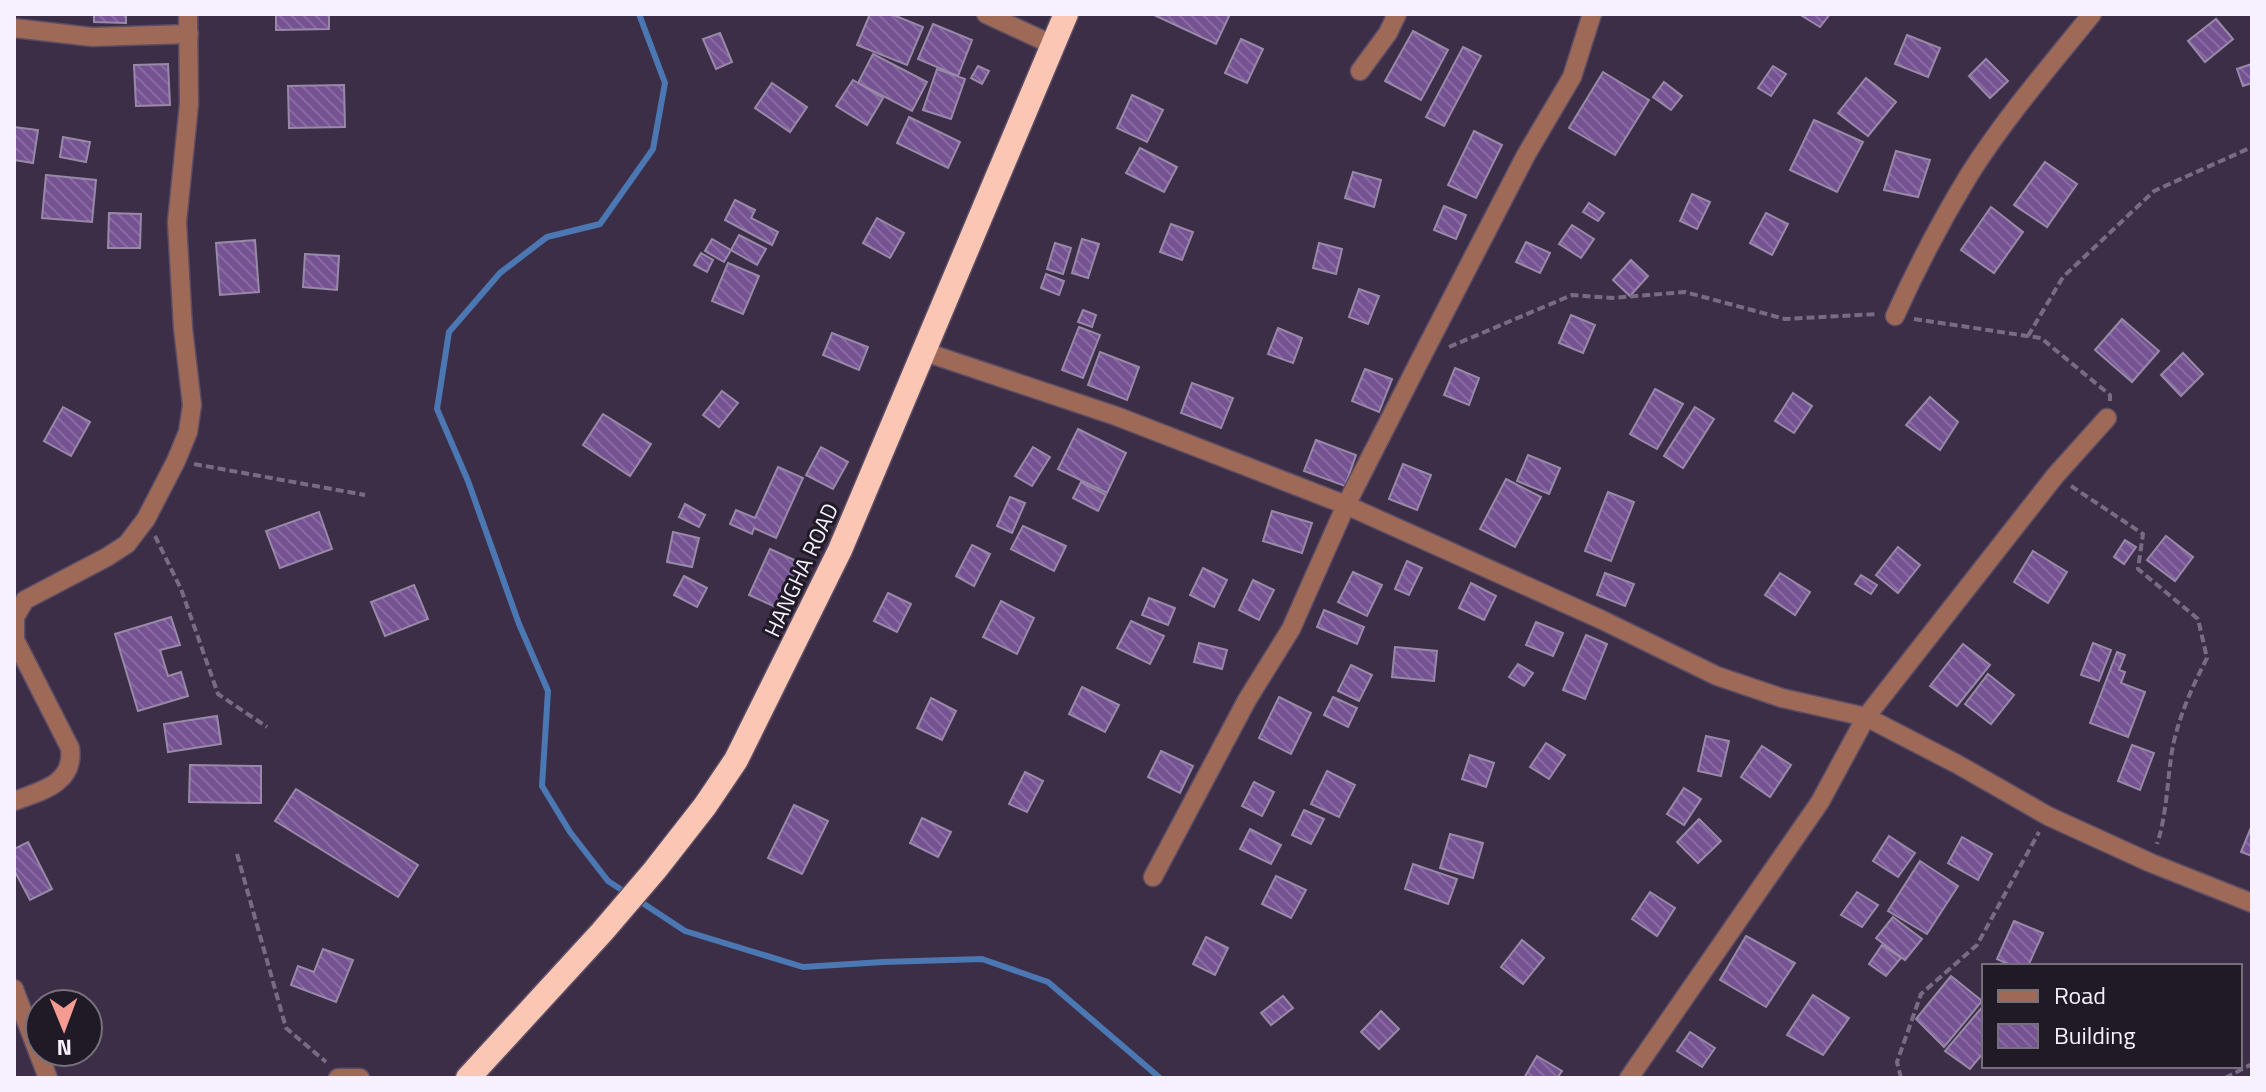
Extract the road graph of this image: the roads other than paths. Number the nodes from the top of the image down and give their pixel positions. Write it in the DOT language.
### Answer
graph roads {
  1 [pos="188,14"];
  2 [pos="986,14"];
  3 [pos="1066,14"];
  4 [pos="1397,14"];
  5 [pos="1592,14"];
  6 [pos="2092,14"];
  7 [pos="14,28"];
  8 [pos="189,34"];
  9 [pos="1053,45"];
  10 [pos="1360,71"];
  11 [pos="1895,316"];
  12 [pos="925,352"];
  13 [pos="2107,418"];
  14 [pos="1346,505"];
  15 [pos="1866,717"];
  16 [pos="14,801"];
  17 [pos="1153,877"];
  18 [pos="2252,903"];
  19 [pos="14,989"];
  20 [pos="48,1078"];
  21 [pos="340,1078"];
  22 [pos="360,1078"];
  23 [pos="468,1078"];
  24 [pos="1629,1078"];
  1 -- 8 [label="street"];
  2 -- 9 [label="street"];
  3 -- 9 [label="highway, HANGHA ROAD"];
  4 -- 10 [label="street"];
  5 -- 14 [label="street"];
  6 -- 11 [label="street"];
  7 -- 8 [label="street"];
  8 -- 16 [label="street"];
  9 -- 12 [label="highway, HANGHA ROAD"];
  12 -- 14 [label="street"];
  12 -- 23 [label="highway, HANGHA ROAD"];
  13 -- 15 [label="street"];
  14 -- 15 [label="street"];
  14 -- 17 [label="street"];
  15 -- 18 [label="street"];
  15 -- 24 [label="street"];
  19 -- 20 [label="street"];
  21 -- 22 [label="street"];
}
